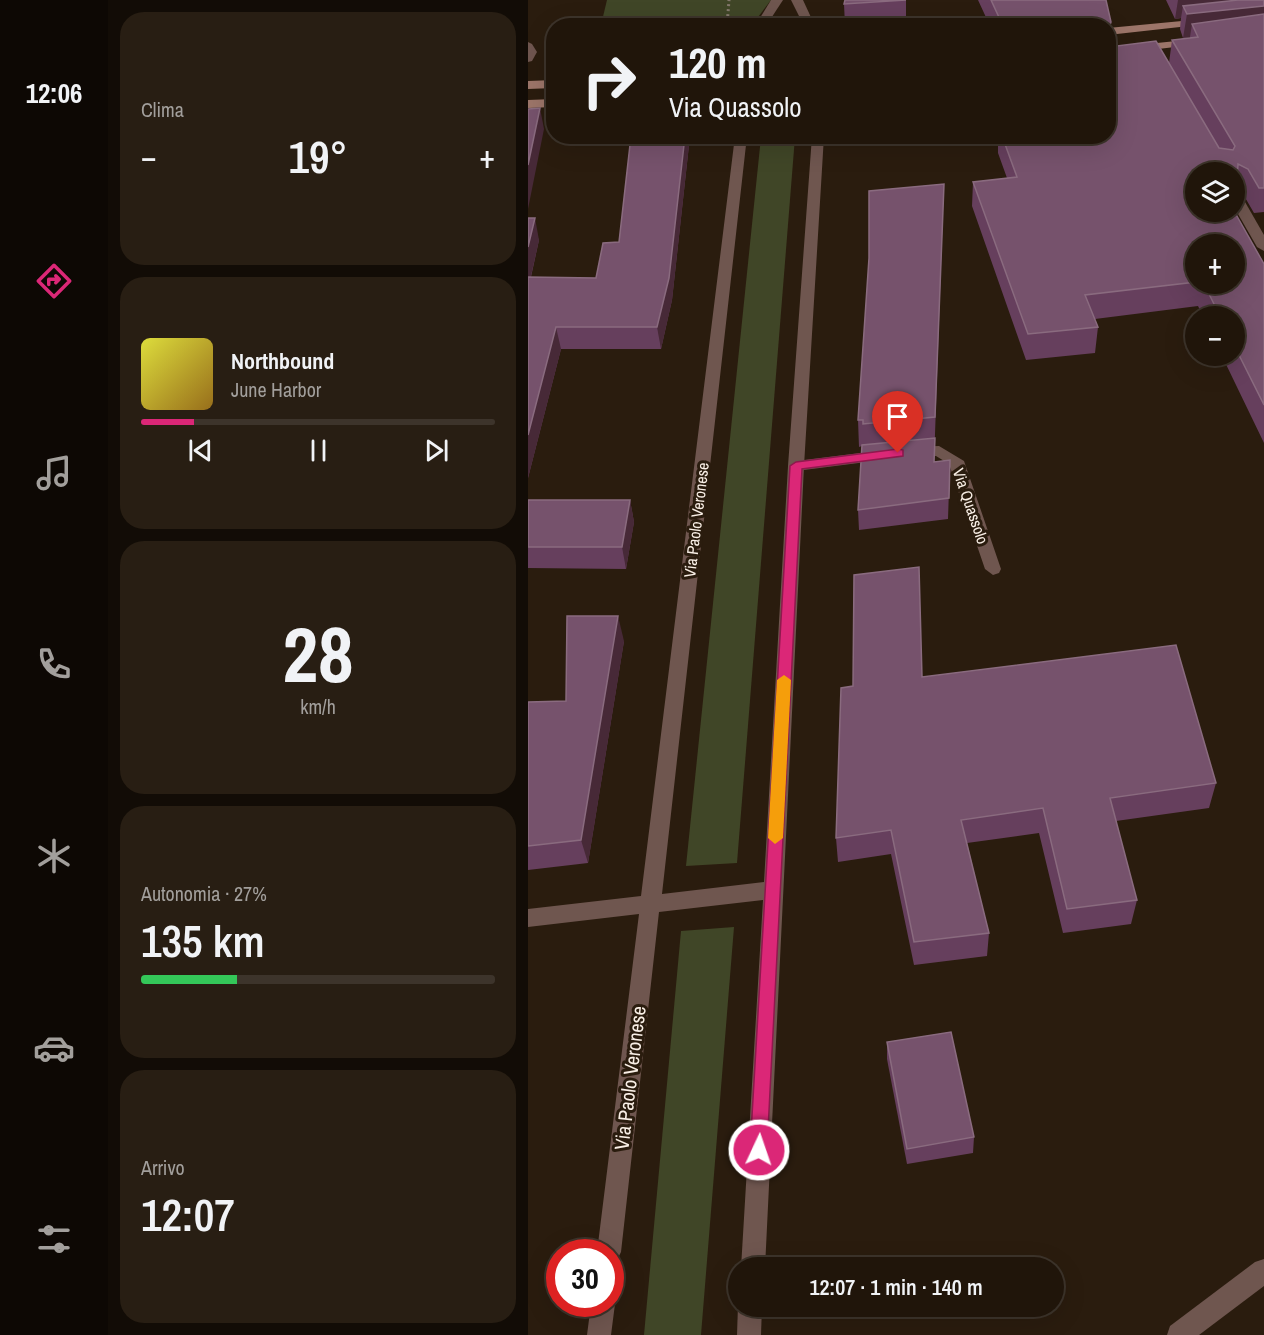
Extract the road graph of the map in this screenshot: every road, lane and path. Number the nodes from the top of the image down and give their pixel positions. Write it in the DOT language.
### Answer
graph roads {
  1 [pos="729,0"];
  2 [pos="777,0"];
  3 [pos="797,0"];
  4 [pos="728,18"];
  5 [pos="765,18"];
  6 [pos="806,18"];
  7 [pos="1220,20"];
  8 [pos="1116,31"];
  9 [pos="1208,40"];
  10 [pos="528,46"];
  11 [pos="1116,52"];
  12 [pos="528,58"];
  13 [pos="546,84"];
  14 [pos="528,85"];
  15 [pos="546,103"];
  16 [pos="528,104"];
  17 [pos="740,144"];
  18 [pos="817,144"];
  19 [pos="1245,214"];
  20 [pos="1264,248"];
  21 [pos="796,466"];
  22 [pos="993,569"];
  23 [pos="772,890"];
  24 [pos="651,903"];
  25 [pos="528,918"];
  26 [pos="611,1239"];
  27 [pos="754,1257"];
  28 [pos="1264,1271"];
  29 [pos="601,1317"];
  30 [pos="750,1317"];
  31 [pos="599,1335"];
  32 [pos="749,1335"];
  33 [pos="1179,1335"];
  1 -- 4 [label="path"];
  2 -- 5 [label="street"];
  3 -- 6 [label="street"];
  7 -- 8 [label="street"];
  9 -- 11 [label="street"];
  10 -- 12 [label="street"];
  13 -- 14 [label="street"];
  15 -- 16 [label="street"];
  17 -- 24 [label="street, Via Paolo Veronese"];
  18 -- 21 [label="street"];
  19 -- 20 [label="street"];
  21 -- 22 [label="street, Via Quassolo"];
  21 -- 23 [label="street"];
  23 -- 24 [label="street"];
  23 -- 27 [label="street"];
  24 -- 25 [label="street"];
  24 -- 26 [label="street, Via Paolo Veronese"];
  28 -- 33 [label="street"];
  29 -- 31 [label="street"];
  30 -- 32 [label="street"];
}
